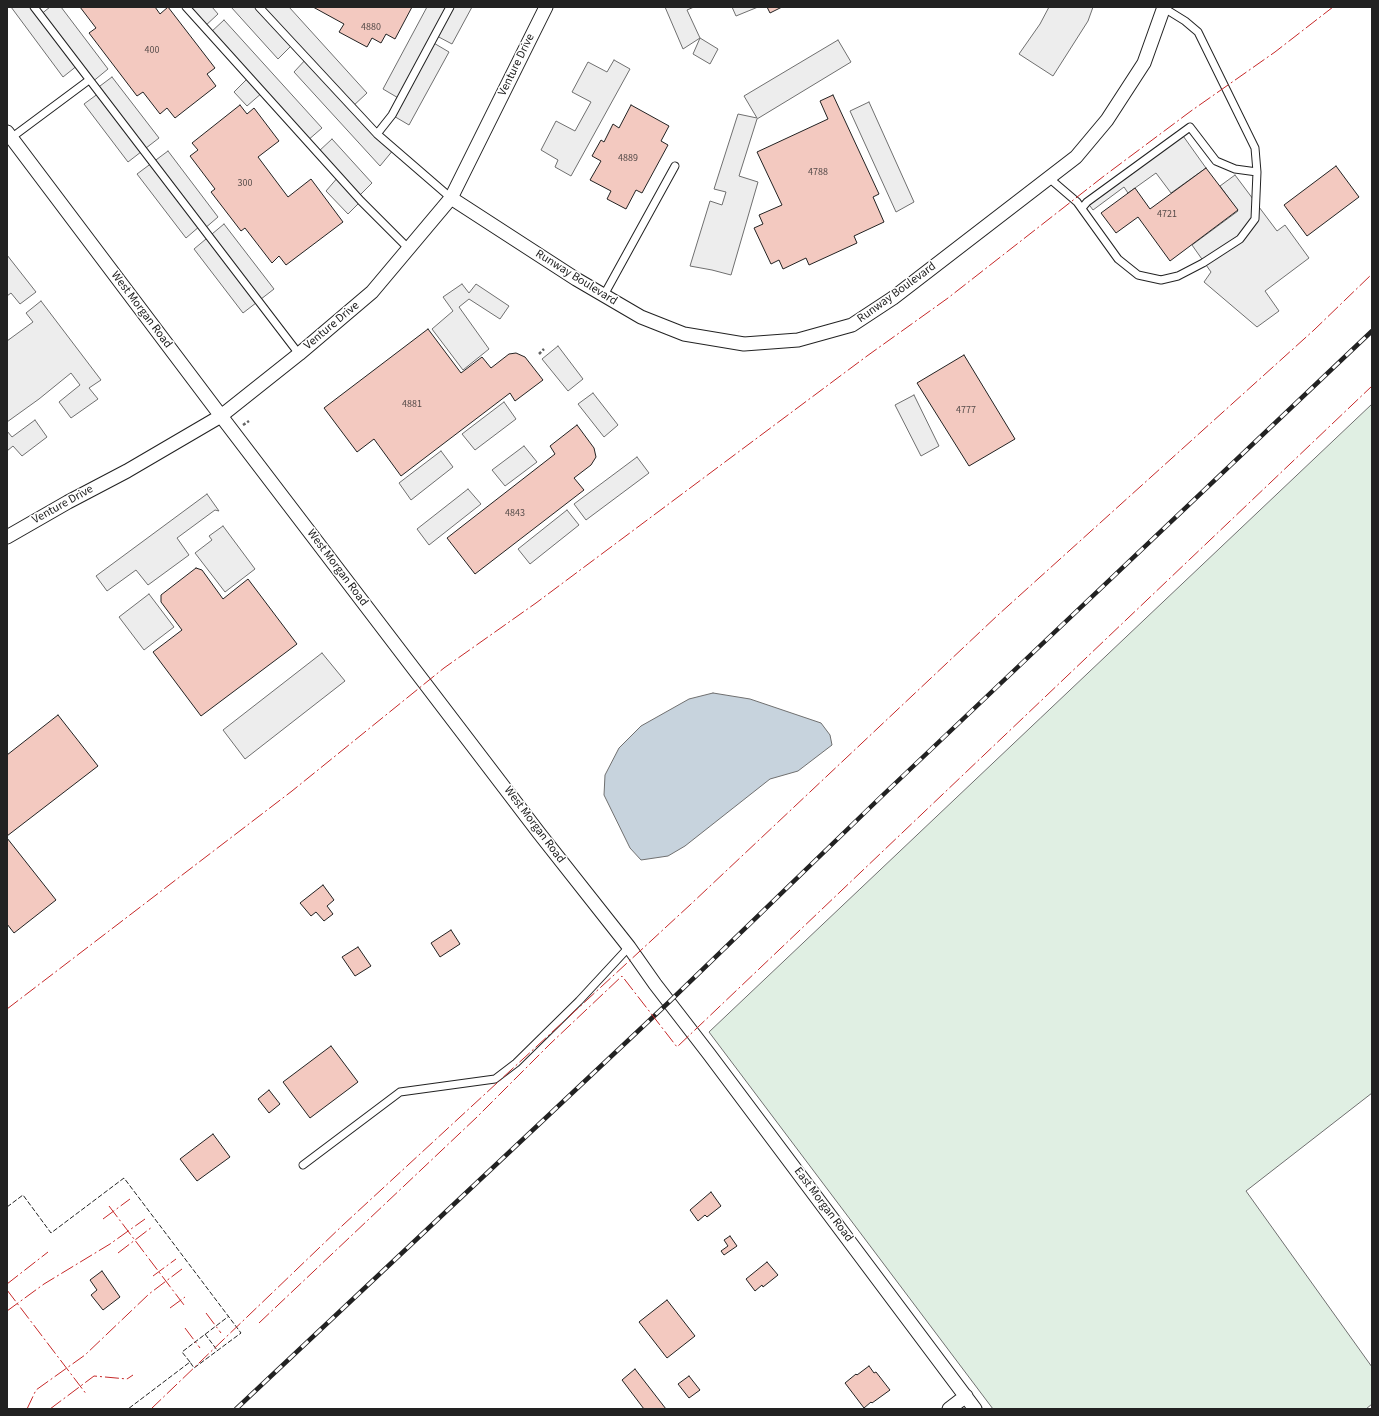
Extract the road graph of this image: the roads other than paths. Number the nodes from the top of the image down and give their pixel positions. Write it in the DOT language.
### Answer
graph roads {
  1 [pos="34,7"];
  2 [pos="186,7"];
  3 [pos="259,7"];
  4 [pos="450,7"];
  5 [pos="546,7"];
  6 [pos="1164,7"];
  7 [pos="89,80"];
  8 [pos="377,134"];
  9 [pos="9,135"];
  10 [pos="675,166"];
  11 [pos="1257,172"];
  12 [pos="1049,178"];
  13 [pos="451,198"];
  14 [pos="1082,208"];
  15 [pos="409,249"];
  16 [pos="604,295"];
  17 [pos="299,354"];
  18 [pos="221,416"];
  19 [pos="7,537"];
  20 [pos="629,946"];
  21 [pos="669,1002"];
  22 [pos="304,1165"];
  23 [pos="966,1396"];
  24 [pos="949,1409"];
  25 [pos="975,1409"];
  1 -- 7 [label="lane"];
  2 -- 15 [label="lane"];
  3 -- 8 [label="lane"];
  4 -- 8 [label="lane"];
  5 -- 13 [label="street, Venture Drive"];
  6 -- 11 [label="lane"];
  6 -- 12 [label="street, Runway Boulevard"];
  7 -- 9 [label="lane"];
  7 -- 17 [label="lane"];
  8 -- 13 [label="lane"];
  9 -- 18 [label="street, West Morgan Road"];
  10 -- 16 [label="lane"];
  11 -- 14 [label="lane"];
  11 -- 14 [label="lane"];
  12 -- 14 [label="lane"];
  12 -- 16 [label="street, Runway Boulevard"];
  13 -- 15 [label="street, Venture Drive"];
  13 -- 16 [label="street, Runway Boulevard"];
  15 -- 17 [label="street, Venture Drive"];
  17 -- 18 [label="street, Venture Drive"];
  18 -- 19 [label="street, Venture Drive"];
  18 -- 20 [label="street, West Morgan Road"];
  20 -- 21 [label="street, West Morgan Road"];
  20 -- 22 [label="lane"];
  21 -- 23 [label="street, East Morgan Road"];
  23 -- 24 [label="street"];
  23 -- 25 [label="street, East Morgan Road"];
}
